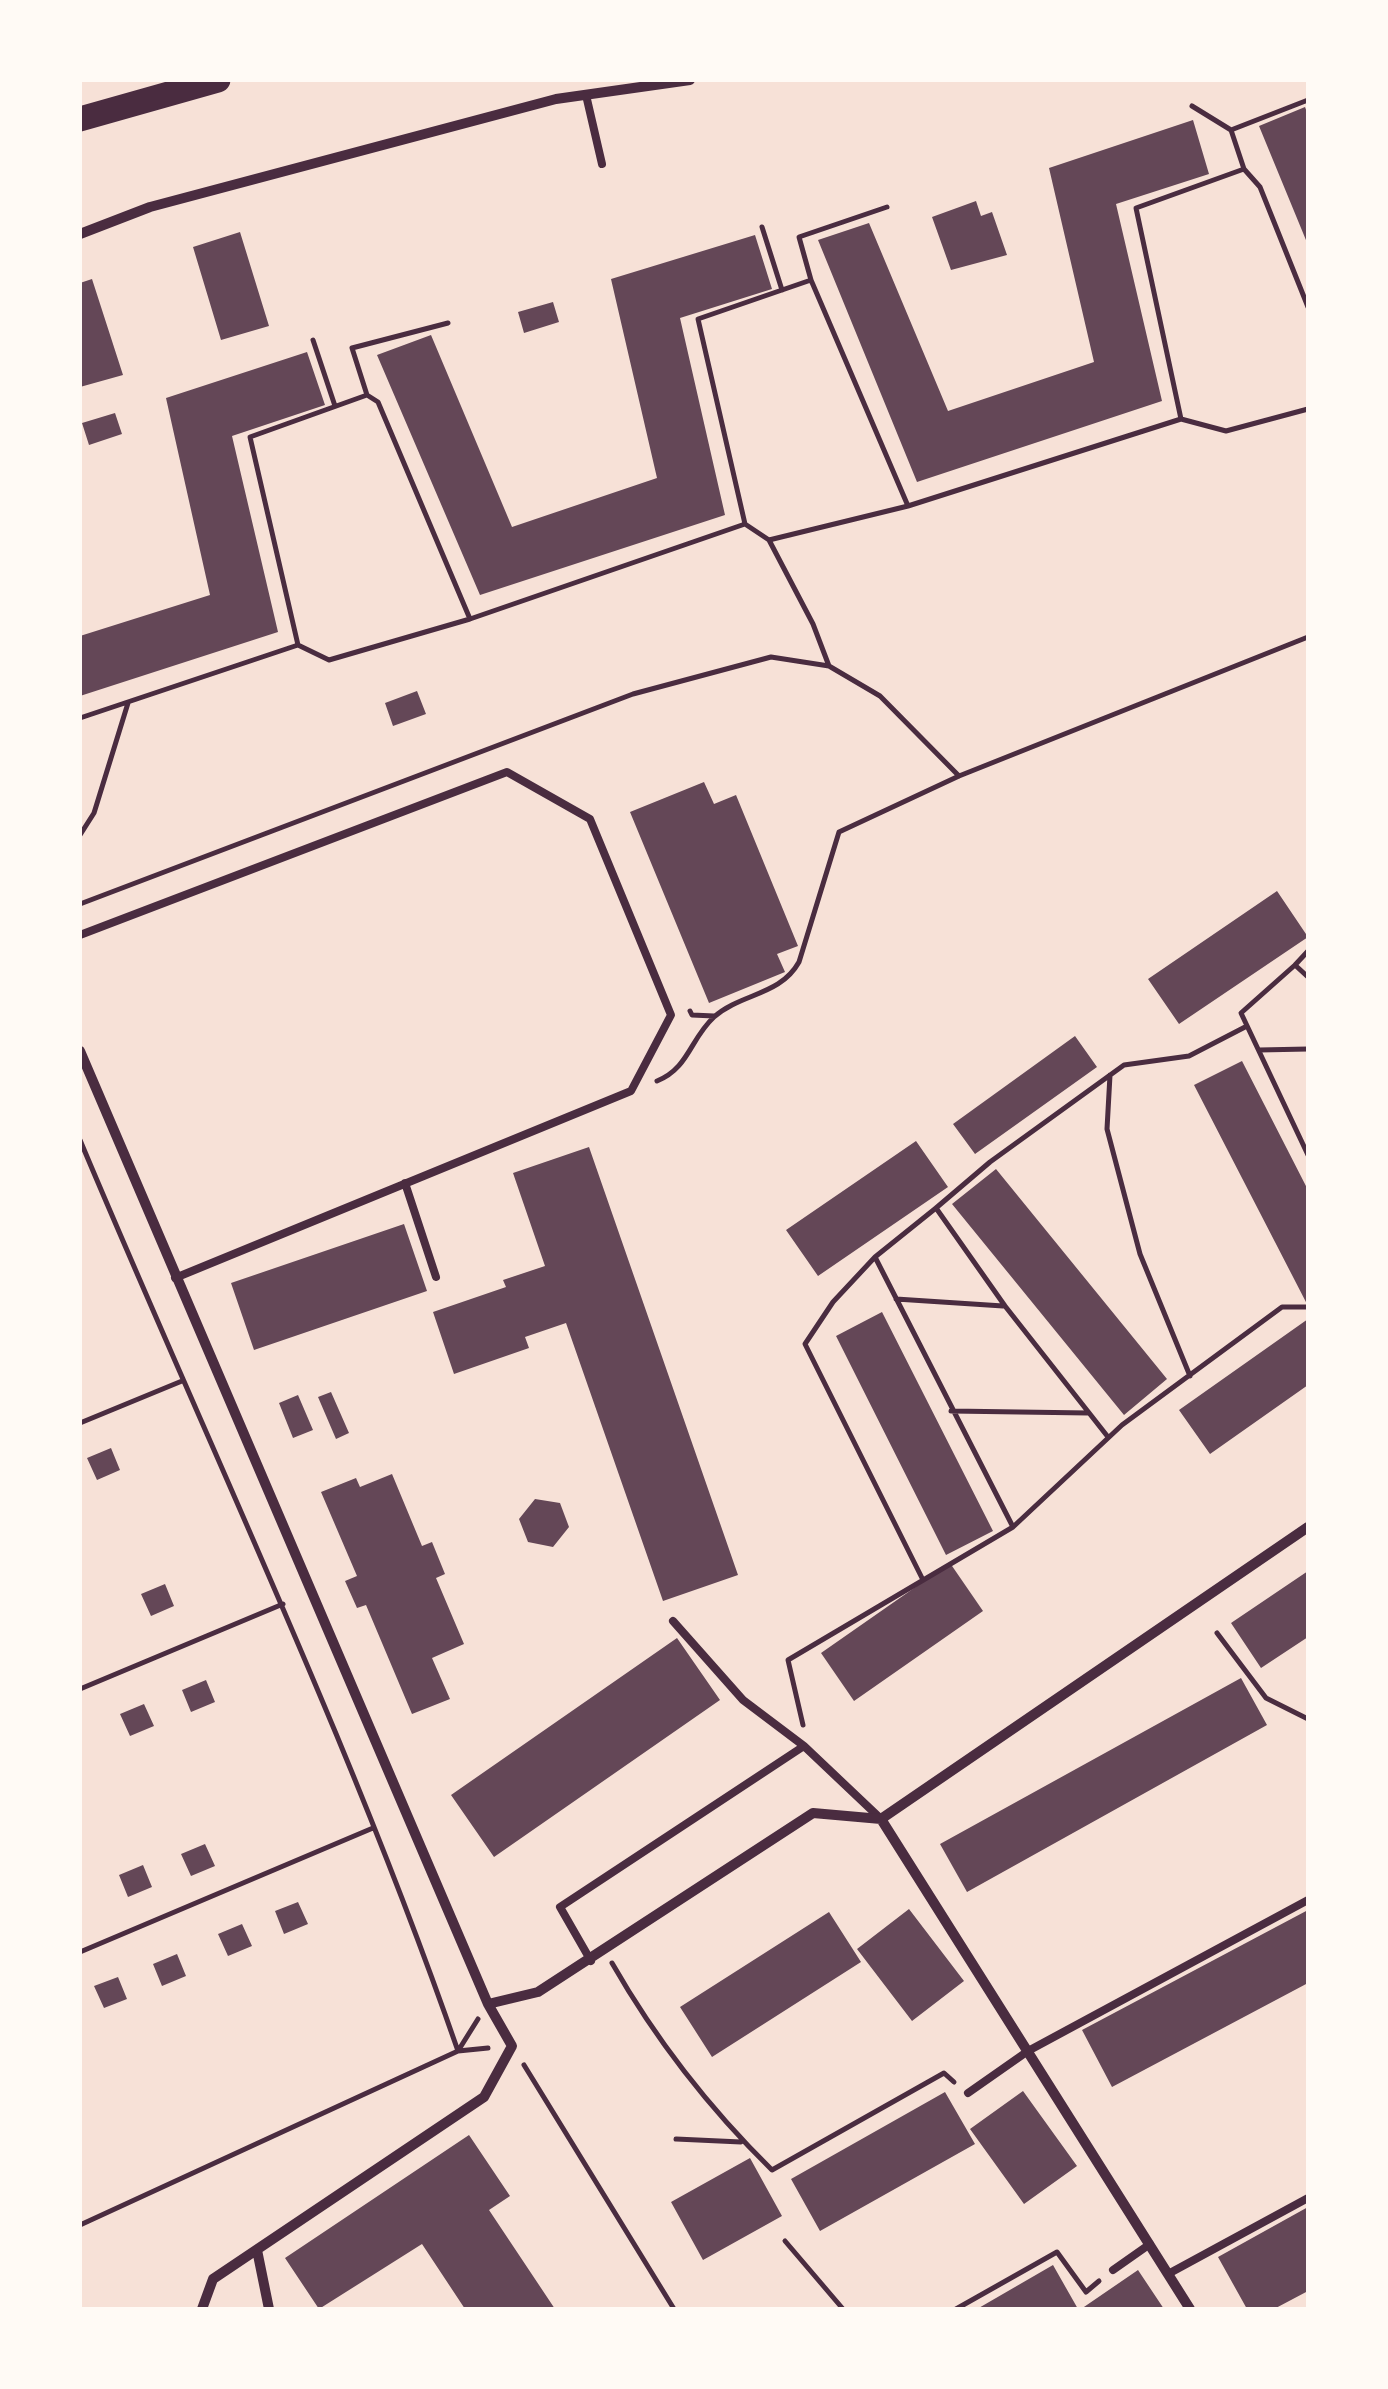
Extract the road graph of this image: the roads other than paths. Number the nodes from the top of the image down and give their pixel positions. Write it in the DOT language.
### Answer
graph roads {
  1 [pos="218,80"];
  2 [pos="690,80"];
  3 [pos="586,95"];
  4 [pos="80,118"];
  5 [pos="602,164"];
  6 [pos="80,234"];
  7 [pos="80,934"];
  8 [pos="80,1051"];
  9 [pos="405,1183"];
  10 [pos="436,1277"];
  11 [pos="175,1278"];
  12 [pos="1308,1527"];
  13 [pos="673,1622"];
  14 [pos="804,1746"];
  15 [pos="881,1819"];
  16 [pos="1308,1900"];
  17 [pos="591,1961"];
  18 [pos="488,2004"];
  19 [pos="1028,2051"];
  20 [pos="968,2093"];
  21 [pos="1308,2198"];
  22 [pos="1150,2244"];
  23 [pos="257,2250"];
  24 [pos="1113,2270"];
  25 [pos="1168,2274"];
  26 [pos="202,2309"];
  27 [pos="269,2309"];
  28 [pos="1190,2309"];
  1 -- 4 [label="main road"];
  2 -- 3 [label="street"];
  3 -- 5 [label="lane"];
  3 -- 6 [label="street"];
  7 -- 9 [label="lane"];
  8 -- 11 [label="street"];
  9 -- 10 [label="lane"];
  9 -- 11 [label="lane"];
  11 -- 18 [label="street"];
  12 -- 15 [label="street"];
  13 -- 14 [label="lane"];
  14 -- 15 [label="lane"];
  14 -- 17 [label="lane"];
  15 -- 17 [label="street"];
  15 -- 19 [label="street"];
  16 -- 19 [label="lane"];
  17 -- 18 [label="street"];
  18 -- 23 [label="street"];
  19 -- 20 [label="lane"];
  19 -- 22 [label="street"];
  21 -- 25 [label="lane"];
  22 -- 24 [label="lane"];
  22 -- 25 [label="street"];
  23 -- 26 [label="street"];
  23 -- 27 [label="street"];
  25 -- 28 [label="street"];
}
